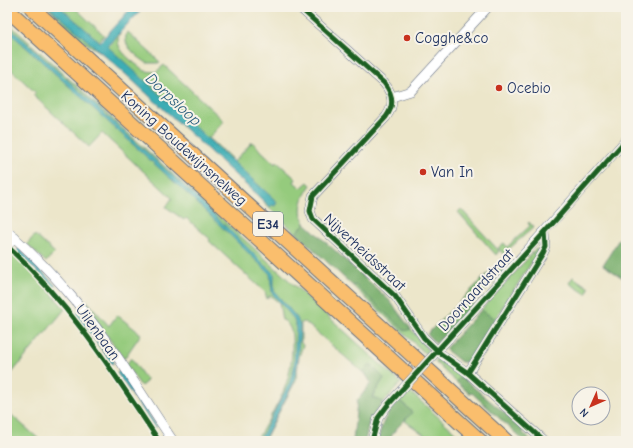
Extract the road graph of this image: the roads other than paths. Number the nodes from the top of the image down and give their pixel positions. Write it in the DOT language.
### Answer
graph roads {
  1 [pos="31,7"];
  2 [pos="299,7"];
  3 [pos="488,7"];
  4 [pos="7,9"];
  5 [pos="392,97"];
  6 [pos="626,140"];
  7 [pos="7,231"];
  8 [pos="545,232"];
  9 [pos="15,238"];
  10 [pos="7,246"];
  11 [pos="468,372"];
  12 [pos="173,441"];
  13 [pos="372,441"];
  14 [pos="480,441"];
  15 [pos="506,441"];
  16 [pos="544,441"];
  1 -- 15 [label="highway, Koning Boudewijnsnelweg / E34"];
  2 -- 5 [label="street"];
  3 -- 5 [label="street"];
  4 -- 14 [label="highway, Koning Boudewijnsnelweg / E34"];
  5 -- 11 [label="street, Nijverheidsstraat"];
  6 -- 8 [label="street, Doornaardstraat"];
  7 -- 9 [label="street, Uilenbaan"];
  8 -- 11 [label="street, Doornaardstraat"];
  8 -- 13 [label="street, Doornaardstraat, bridge"];
  9 -- 10 [label="street"];
  9 -- 12 [label="street, Uilenbaan"];
  11 -- 16 [label="street, Nijverheidsstraat"];
}
